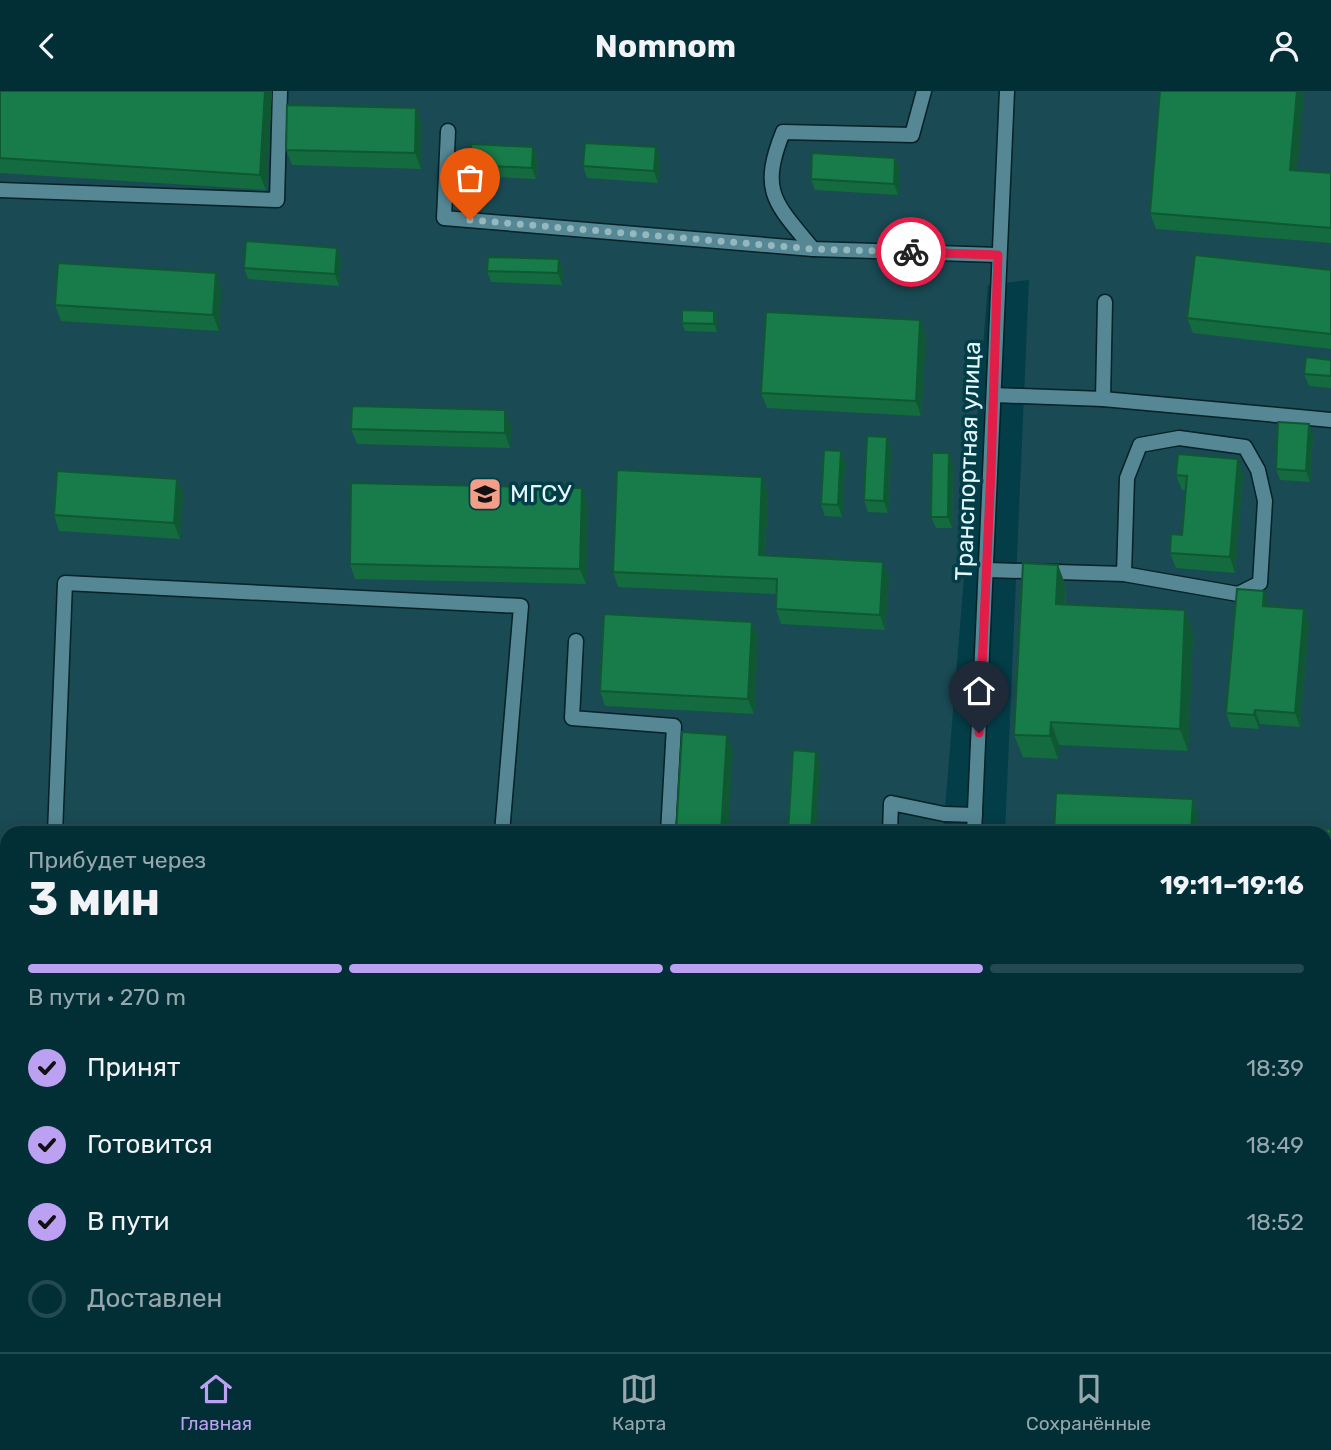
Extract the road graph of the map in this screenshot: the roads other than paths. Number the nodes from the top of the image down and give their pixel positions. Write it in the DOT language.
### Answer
graph roads {
  1 [pos="280,91"];
  2 [pos="924,91"];
  3 [pos="1007,91"];
  4 [pos="448,131"];
  5 [pos="0,190"];
  6 [pos="813,249"];
  7 [pos="998,255"];
  8 [pos="1105,302"];
  9 [pos="994,395"];
  10 [pos="1103,399"];
  11 [pos="1331,420"];
  12 [pos="987,570"];
  13 [pos="1124,574"];
  14 [pos="576,641"];
  15 [pos="975,815"];
  16 [pos="55,826"];
  17 [pos="503,826"];
  18 [pos="668,826"];
  19 [pos="890,826"];
  20 [pos="974,826"];
  1 -- 5 [label="street"];
  2 -- 6 [label="street"];
  3 -- 7 [label="street, Транспортная улица"];
  4 -- 6 [label="street"];
  6 -- 7 [label="street"];
  7 -- 9 [label="street, Транспортная улица"];
  8 -- 10 [label="street"];
  9 -- 10 [label="street"];
  9 -- 12 [label="street, Транспортная улица"];
  10 -- 11 [label="street"];
  12 -- 13 [label="street"];
  12 -- 15 [label="street, Транспортная улица"];
  13 -- 13 [label="street"];
  14 -- 18 [label="street"];
  15 -- 19 [label="street"];
  15 -- 20 [label="street, Транспортная улица"];
  16 -- 17 [label="street"];
}
